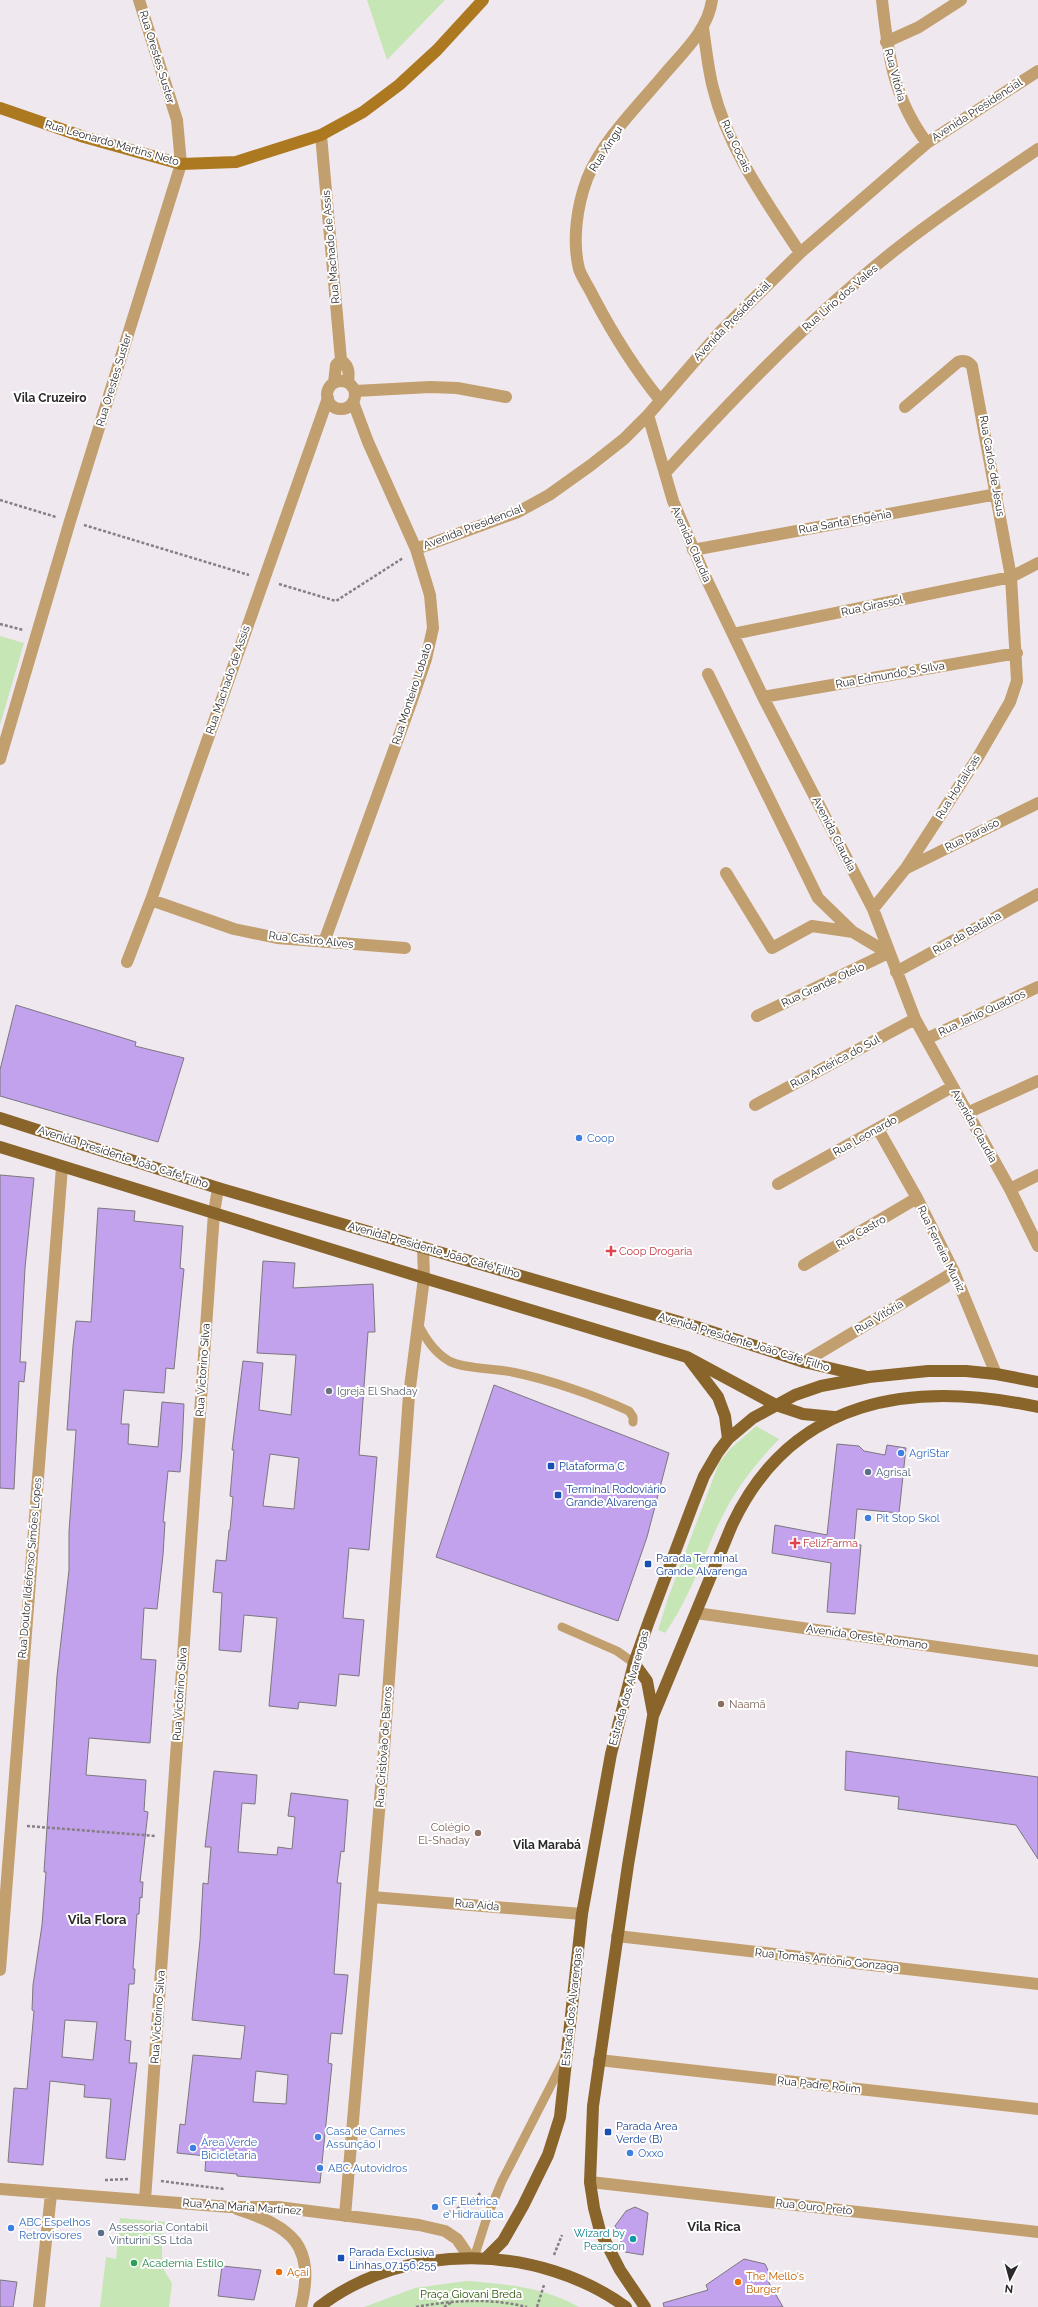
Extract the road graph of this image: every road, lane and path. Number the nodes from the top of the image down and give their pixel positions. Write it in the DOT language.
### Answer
graph roads {
  1 [pos="139,0"];
  2 [pos="483,0"];
  3 [pos="712,0"];
  4 [pos="882,0"];
  5 [pos="961,0"];
  6 [pos="703,28"];
  7 [pos="886,42"];
  8 [pos="1038,71"];
  9 [pos="0,108"];
  10 [pos="321,135"];
  11 [pos="927,143"];
  12 [pos="1038,149"];
  13 [pos="181,164"];
  14 [pos="800,253"];
  15 [pos="341,360"];
  16 [pos="334,383"];
  17 [pos="352,392"];
  18 [pos="506,397"];
  19 [pos="328,398"];
  20 [pos="660,400"];
  21 [pos="905,407"];
  22 [pos="648,414"];
  23 [pos="665,473"];
  24 [pos="997,494"];
  25 [pos="0,500"];
  26 [pos="70,521"];
  27 [pos="416,549"];
  28 [pos="693,550"];
  29 [pos="1038,563"];
  30 [pos="1011,577"];
  31 [pos="264,579"];
  32 [pos="0,624"];
  33 [pos="37,634"];
  34 [pos="733,634"];
  35 [pos="1017,653"];
  36 [pos="708,674"];
  37 [pos="763,697"];
  38 [pos="0,760"];
  39 [pos="1038,802"];
  40 [pos="906,868"];
  41 [pos="726,873"];
  42 [pos="1038,894"];
  43 [pos="151,900"];
  44 [pos="873,909"];
  45 [pos="853,932"];
  46 [pos="324,942"];
  47 [pos="405,948"];
  48 [pos="888,953"];
  49 [pos="127,962"];
  50 [pos="896,972"];
  51 [pos="1038,987"];
  52 [pos="757,1016"];
  53 [pos="915,1019"];
  54 [pos="926,1039"];
  55 [pos="1038,1081"];
  56 [pos="952,1087"];
  57 [pos="755,1105"];
  58 [pos="967,1113"];
  59 [pos="0,1118"];
  60 [pos="878,1129"];
  61 [pos="0,1147"];
  62 [pos="62,1167"];
  63 [pos="1038,1175"];
  64 [pos="778,1184"];
  65 [pos="218,1188"];
  66 [pos="1010,1189"];
  67 [pos="917,1198"];
  68 [pos="214,1213"];
  69 [pos="1038,1246"];
  70 [pos="423,1247"];
  71 [pos="804,1265"];
  72 [pos="954,1272"];
  73 [pos="424,1278"];
  74 [pos="418,1324"];
  75 [pos="687,1357"];
  76 [pos="804,1362"];
  77 [pos="996,1374"];
  78 [pos="869,1377"];
  79 [pos="1038,1382"];
  80 [pos="776,1405"];
  81 [pos="1038,1407"];
  82 [pos="834,1416"];
  83 [pos="633,1422"];
  84 [pos="728,1439"];
  85 [pos="696,1613"];
  86 [pos="562,1627"];
  87 [pos="1038,1661"];
  88 [pos="634,1663"];
  89 [pos="653,1716"];
  90 [pos="11,1825"];
  91 [pos="170,1837"];
  92 [pos="372,1897"];
  93 [pos="582,1914"];
  94 [pos="617,1936"];
  95 [pos="0,1970"];
  96 [pos="1038,1984"];
  97 [pos="568,2051"];
  98 [pos="600,2060"];
  99 [pos="1038,2109"];
  100 [pos="590,2182"];
  101 [pos="0,2189"];
  102 [pos="51,2194"];
  103 [pos="145,2200"];
  104 [pos="230,2207"];
  105 [pos="344,2216"];
  106 [pos="1038,2232"];
  107 [pos="562,2235"];
  108 [pos="477,2258"];
  109 [pos="549,2269"];
  110 [pos="452,2302"];
  111 [pos="39,2307"];
  112 [pos="301,2307"];
  113 [pos="319,2307"];
  114 [pos="416,2307"];
  115 [pos="444,2307"];
  116 [pos="527,2307"];
  117 [pos="537,2307"];
  118 [pos="626,2307"];
  119 [pos="645,2307"];
  1 -- 13 [label="street, Rua Orestes Suster"];
  2 -- 10 [label="street, Rua Leonardo Martins Neto"];
  3 -- 6 [label="street, Rua Xingu"];
  4 -- 7 [label="street, Rua Vitória"];
  5 -- 7 [label="street"];
  6 -- 14 [label="street, Rua Cocais"];
  6 -- 20 [label="street, Rua Xingu"];
  7 -- 11 [label="street, Rua Vitória"];
  8 -- 11 [label="street, Avenida Presidencial"];
  9 -- 13 [label="street, Rua Leonardo Martins Neto"];
  10 -- 13 [label="street, Rua Leonardo Martins Neto"];
  10 -- 15 [label="street, Rua Machado de Assis"];
  11 -- 14 [label="street, Avenida Presidencial"];
  12 -- 23 [label="street, Rua Lirio dos Vales"];
  13 -- 26 [label="street, Rua Orestes Suster"];
  14 -- 20 [label="street, Avenida Presidencial"];
  15 -- 16 [label="street, Rua Machado de Assis"];
  15 -- 17 [label="street, Rua Machado de Assis"];
  16 -- 17 [label="street"];
  16 -- 19 [label="street"];
  17 -- 18 [label="street"];
  17 -- 19 [label="street"];
  17 -- 27 [label="street, Rua Monteiro Lobato"];
  19 -- 31 [label="street, Rua Machado de Assis"];
  20 -- 22 [label="street, Avenida Presidencial"];
  21 -- 24 [label="street, Rua Carlos de Jesus"];
  22 -- 23 [label="street, Avenida Claudia"];
  22 -- 27 [label="street, Avenida Presidencial"];
  23 -- 28 [label="street, Avenida Claudia"];
  24 -- 28 [label="street, Rua Santa Efigênia"];
  24 -- 30 [label="street, Rua Carlos de Jesus"];
  25 -- 26 [label="path"];
  26 -- 31 [label="path"];
  26 -- 33 [label="street, Rua Orestes Suster"];
  27 -- 31 [label="path"];
  27 -- 46 [label="street, Rua Monteiro Lobato"];
  28 -- 34 [label="street, Avenida Claudia"];
  29 -- 30 [label="street, Rua Girassol"];
  30 -- 34 [label="street, Rua Girassol"];
  30 -- 35 [label="street, Rua Carlos de Jesus"];
  31 -- 43 [label="street, Rua Machado de Assis"];
  32 -- 33 [label="path"];
  33 -- 38 [label="street, Rua Orestes Suster"];
  34 -- 37 [label="street, Avenida Claudia"];
  35 -- 37 [label="street, Rua Edmundo S. SIlva"];
  35 -- 40 [label="street, Rua Hortaliças"];
  36 -- 45 [label="street"];
  37 -- 44 [label="street, Avenida Claudia"];
  39 -- 40 [label="street, Rua Paraiso"];
  40 -- 44 [label="street, Rua Hortaliças"];
  41 -- 45 [label="street"];
  42 -- 50 [label="street, Rua da Batalha"];
  43 -- 46 [label="street, Rua Castro Alves"];
  43 -- 49 [label="street, Rua Machado de Assis"];
  44 -- 48 [label="street, Avenida Claudia"];
  45 -- 48 [label="street"];
  46 -- 47 [label="street, Rua Castro Alves"];
  48 -- 50 [label="street, Avenida Claudia"];
  48 -- 52 [label="street, Rua Grande Otelo"];
  50 -- 53 [label="street, Avenida Claudia"];
  51 -- 54 [label="street, Rua Janio Quadros"];
  53 -- 54 [label="street, Avenida Claudia"];
  53 -- 57 [label="street, Rua América do Sul"];
  54 -- 56 [label="street, Avenida Claudia"];
  55 -- 58 [label="street"];
  56 -- 58 [label="street, Avenida Claudia"];
  56 -- 60 [label="street, Rua Leonardo"];
  58 -- 66 [label="street, Avenida Claudia"];
  59 -- 65 [label="main road, Avenida Presidente João Café Filho"];
  60 -- 64 [label="street, Rua Leonardo"];
  60 -- 67 [label="street, Rua Ferreira Muniz"];
  61 -- 62 [label="main road"];
  62 -- 68 [label="main road"];
  62 -- 90 [label="street, Rua Doutor Ildefonso Simões Lopes"];
  63 -- 66 [label="street"];
  65 -- 68 [label="street, Rua Victorino Silva"];
  65 -- 70 [label="main road, Avenida Presidente João Café Filho"];
  66 -- 69 [label="street, Avenida Claudia"];
  67 -- 71 [label="street, Rua Castro"];
  67 -- 72 [label="street, Rua Ferreira Muniz"];
  68 -- 73 [label="main road"];
  68 -- 91 [label="street, Rua Victorino Silva"];
  70 -- 73 [label="street, Rua Cristóvão de Barros"];
  70 -- 76 [label="main road, Avenida Presidente João Café Filho"];
  72 -- 76 [label="street, Rua Vitória"];
  72 -- 77 [label="street, Rua Ferreira Muniz"];
  73 -- 74 [label="street, Rua Cristóvão de Barros"];
  73 -- 75 [label="main road"];
  74 -- 83 [label="lane"];
  74 -- 92 [label="street, Rua Cristóvão de Barros"];
  75 -- 80 [label="main road"];
  75 -- 84 [label="main road"];
  76 -- 78 [label="main road, Avenida Presidente João Café Filho"];
  77 -- 78 [label="main road, Estrada dos Alvarengas"];
  77 -- 79 [label="main road, Estrada dos Alvarengas"];
  78 -- 80 [label="main road, Estrada dos Alvarengas"];
  80 -- 82 [label="main road"];
  80 -- 84 [label="main road, Estrada dos Alvarengas"];
  81 -- 82 [label="main road"];
  82 -- 85 [label="main road"];
  84 -- 88 [label="main road, Estrada dos Alvarengas"];
  85 -- 87 [label="street, Avenida Oreste Romano"];
  85 -- 89 [label="main road"];
  86 -- 88 [label="lane"];
  88 -- 89 [label="main road"];
  88 -- 93 [label="main road, Estrada dos Alvarengas"];
  89 -- 94 [label="main road"];
  90 -- 91 [label="path"];
  90 -- 95 [label="street, Rua Doutor Ildefonso Simões Lopes"];
  91 -- 103 [label="street, Rua Victorino Silva"];
  92 -- 93 [label="street, Rua Aída"];
  92 -- 105 [label="street, Rua Cristóvão de Barros"];
  93 -- 97 [label="main road, Estrada dos Alvarengas"];
  94 -- 96 [label="street, Rua Tomás Antônio Gonzaga"];
  94 -- 98 [label="main road"];
  97 -- 108 [label="lane"];
  97 -- 108 [label="main road, Estrada dos Alvarengas"];
  98 -- 99 [label="street, Rua Padre Rolim"];
  98 -- 100 [label="main road"];
  100 -- 106 [label="street, Rua Ouro Preto"];
  100 -- 119 [label="main road"];
  101 -- 102 [label="street, Rua Ana Maria Martinez"];
  102 -- 103 [label="street, Rua Ana Maria Martinez"];
  102 -- 111 [label="street"];
  103 -- 104 [label="street, Rua Ana Maria Martinez"];
  104 -- 105 [label="street, Rua Ana Maria Martinez"];
  104 -- 112 [label="street"];
  105 -- 108 [label="street, Rua Ana Maria Martinez"];
  107 -- 109 [label="path"];
  108 -- 109 [label="main road"];
  108 -- 113 [label="main road"];
  109 -- 117 [label="path"];
  109 -- 118 [label="main road"];
  110 -- 114 [label="path"];
  110 -- 115 [label="path"];
  110 -- 116 [label="path"];
}
